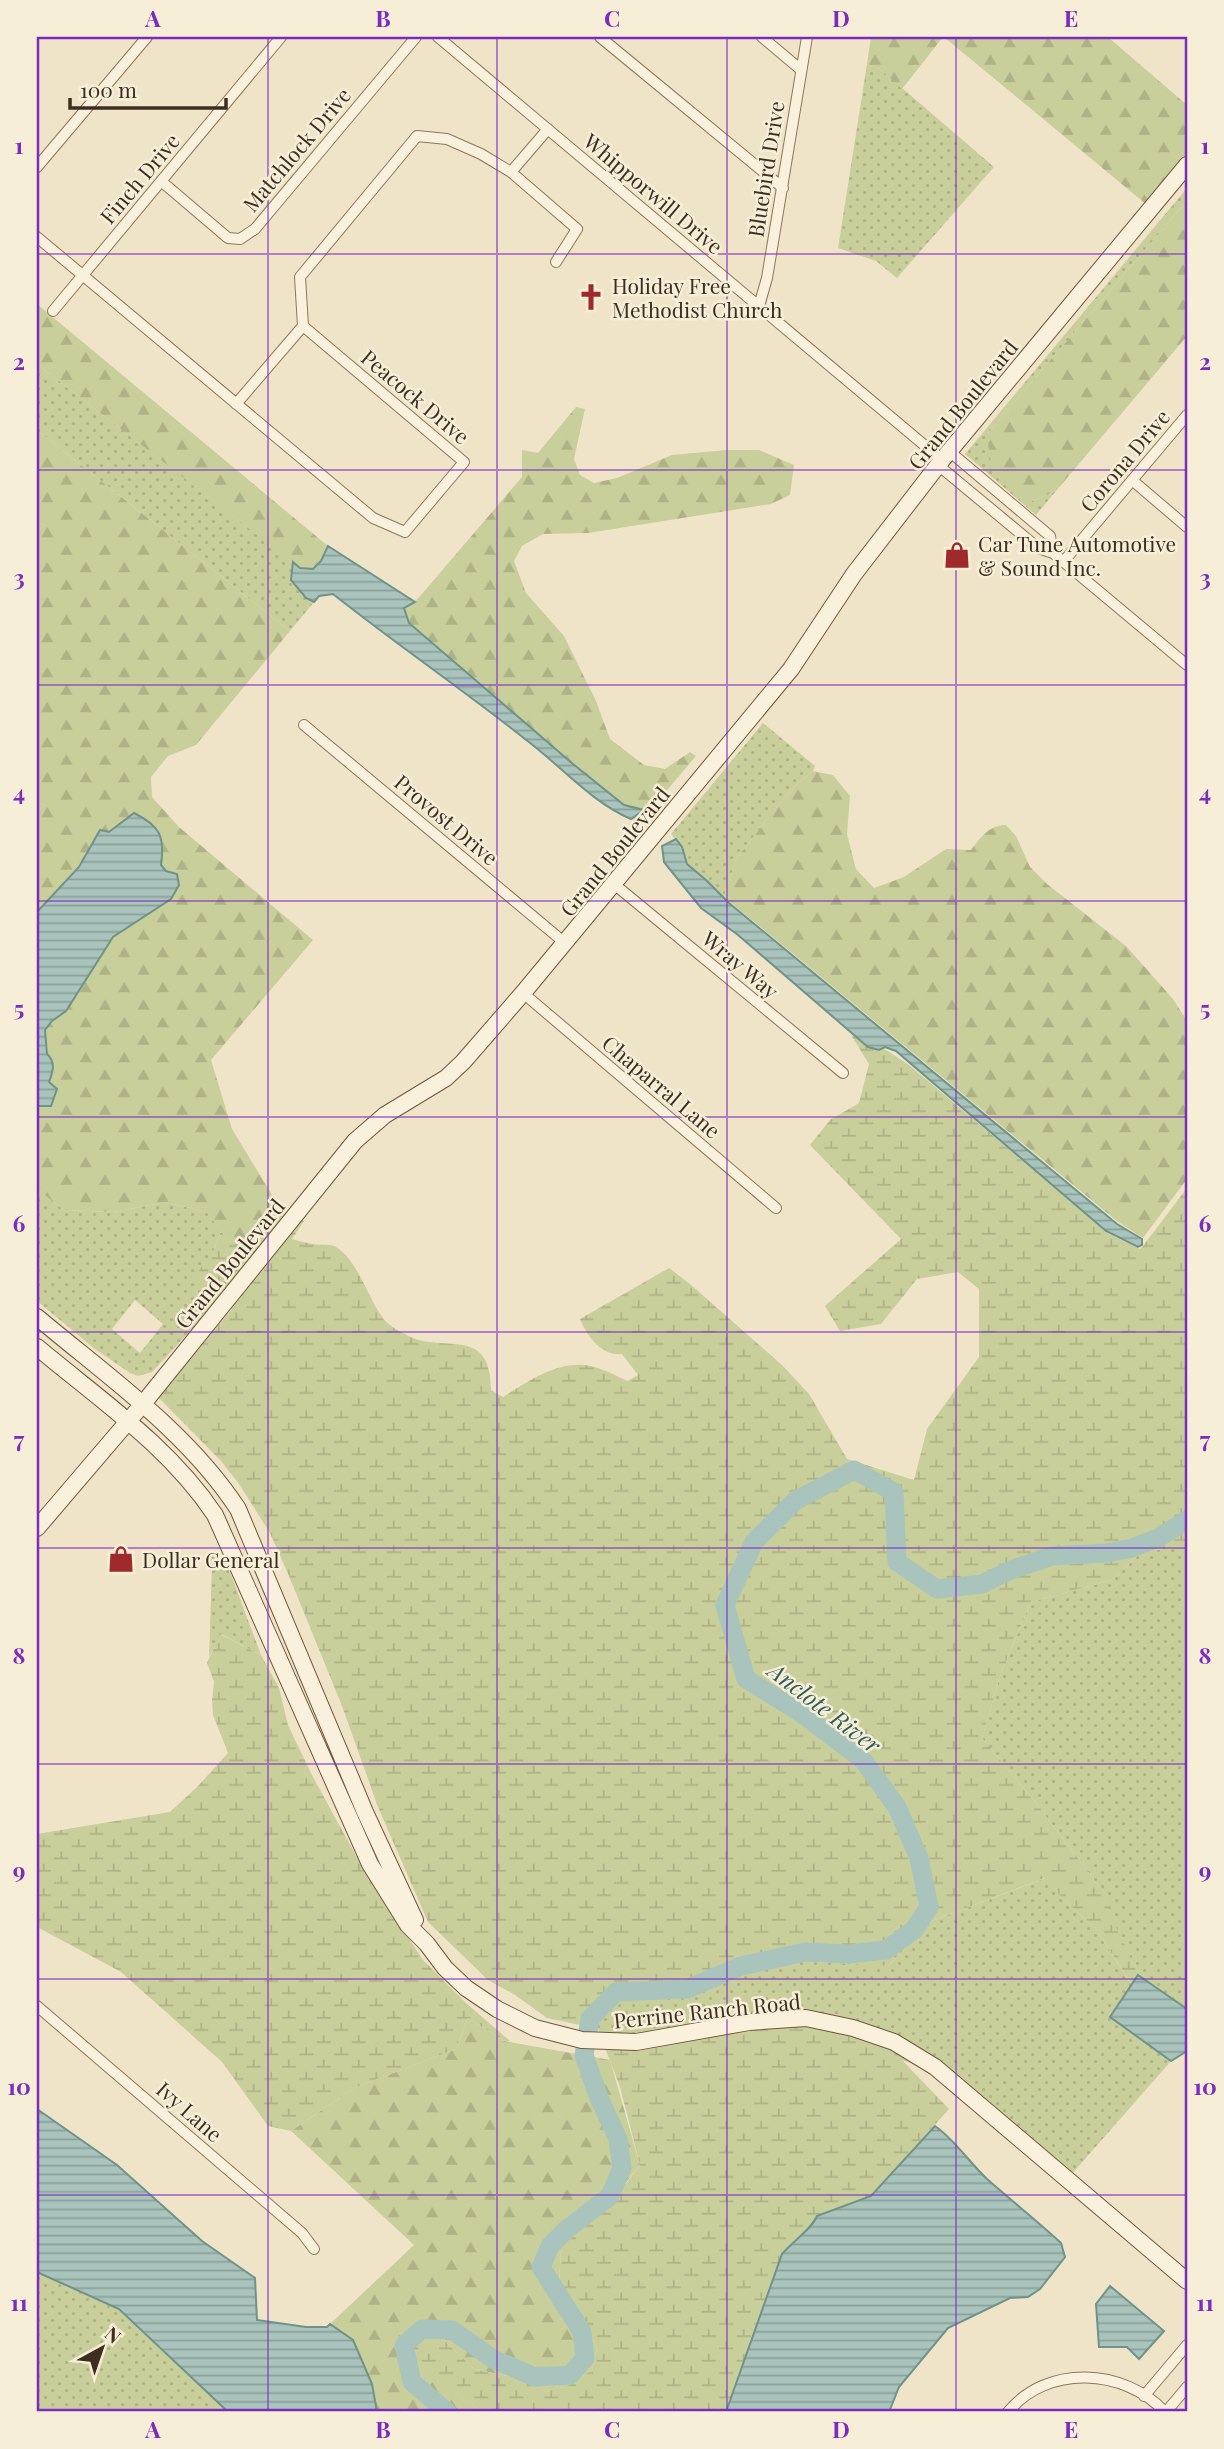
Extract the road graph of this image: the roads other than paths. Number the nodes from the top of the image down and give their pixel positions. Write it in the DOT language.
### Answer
graph roads {
  1 [pos="147,37"];
  2 [pos="281,37"];
  3 [pos="416,37"];
  4 [pos="438,37"];
  5 [pos="600,37"];
  6 [pos="762,37"];
  7 [pos="807,37"];
  8 [pos="800,69"];
  9 [pos="548,129"];
  10 [pos="1187,165"];
  11 [pos="37,167"];
  12 [pos="511,172"];
  13 [pos="161,181"];
  14 [pos="783,188"];
  15 [pos="37,237"];
  16 [pos="556,262"];
  17 [pos="82,276"];
  18 [pos="759,306"];
  19 [pos="53,312"];
  20 [pos="303,326"];
  21 [pos="236,404"];
  22 [pos="1187,415"];
  23 [pos="943,459"];
  24 [pos="1132,480"];
  25 [pos="1187,527"];
  26 [pos="1053,553"];
  27 [pos="1064,561"];
  28 [pos="1187,665"];
  29 [pos="304,725"];
  30 [pos="614,884"];
  31 [pos="565,943"];
  32 [pos="523,993"];
  33 [pos="843,1073"];
  34 [pos="776,1208"];
  35 [pos="37,1317"];
  36 [pos="37,1347"];
  37 [pos="142,1405"];
  38 [pos="128,1422"];
  39 [pos="37,1528"];
  40 [pos="427,1944"];
  41 [pos="37,2006"];
  42 [pos="314,2249"];
  43 [pos="1187,2281"];
  44 [pos="1187,2345"];
  45 [pos="1187,2387"];
  46 [pos="1144,2396"];
  47 [pos="1163,2410"];
  48 [pos="1008,2412"];
  1 -- 11 [label="street"];
  2 -- 13 [label="street, Finch Drive"];
  3 -- 13 [label="street, Matchlock Drive"];
  4 -- 9 [label="street, Whipporwill Drive"];
  5 -- 14 [label="street"];
  6 -- 8 [label="street"];
  7 -- 8 [label="street, Bluebird Drive"];
  8 -- 14 [label="street, Bluebird Drive"];
  9 -- 12 [label="street"];
  9 -- 18 [label="street, Whipporwill Drive"];
  10 -- 23 [label="street, Grand Boulevard"];
  12 -- 16 [label="street"];
  12 -- 20 [label="street"];
  13 -- 17 [label="street, Finch Drive"];
  14 -- 18 [label="street, Bluebird Drive"];
  15 -- 17 [label="street, Peacock Drive"];
  17 -- 19 [label="street, Finch Drive"];
  17 -- 21 [label="street, Peacock Drive"];
  18 -- 23 [label="street, Whipporwill Drive"];
  20 -- 21 [label="street"];
  20 -- 21 [label="street, Peacock Drive"];
  22 -- 24 [label="street, Corona Drive"];
  23 -- 26 [label="street"];
  23 -- 26 [label="street"];
  23 -- 30 [label="street, Grand Boulevard"];
  24 -- 25 [label="street"];
  24 -- 27 [label="street, Corona Drive"];
  26 -- 27 [label="street"];
  27 -- 28 [label="street"];
  29 -- 31 [label="street, Provost Drive"];
  30 -- 31 [label="street, Grand Boulevard"];
  30 -- 33 [label="street, Wray Way"];
  31 -- 32 [label="street, Grand Boulevard"];
  32 -- 34 [label="street, Chaparral Lane"];
  32 -- 37 [label="street, Grand Boulevard"];
  35 -- 37 [label="street, Perrine Ranch Road"];
  36 -- 38 [label="street, Perrine Ranch Road"];
  37 -- 38 [label="street, Grand Boulevard"];
  37 -- 40 [label="street, Perrine Ranch Road"];
  38 -- 39 [label="street, Grand Boulevard"];
  38 -- 40 [label="street, Perrine Ranch Road"];
  40 -- 43 [label="street, Perrine Ranch Road"];
  41 -- 42 [label="street, Ivy Lane"];
  44 -- 46 [label="street"];
  45 -- 47 [label="street"];
  46 -- 47 [label="street"];
  46 -- 48 [label="street"];
}
